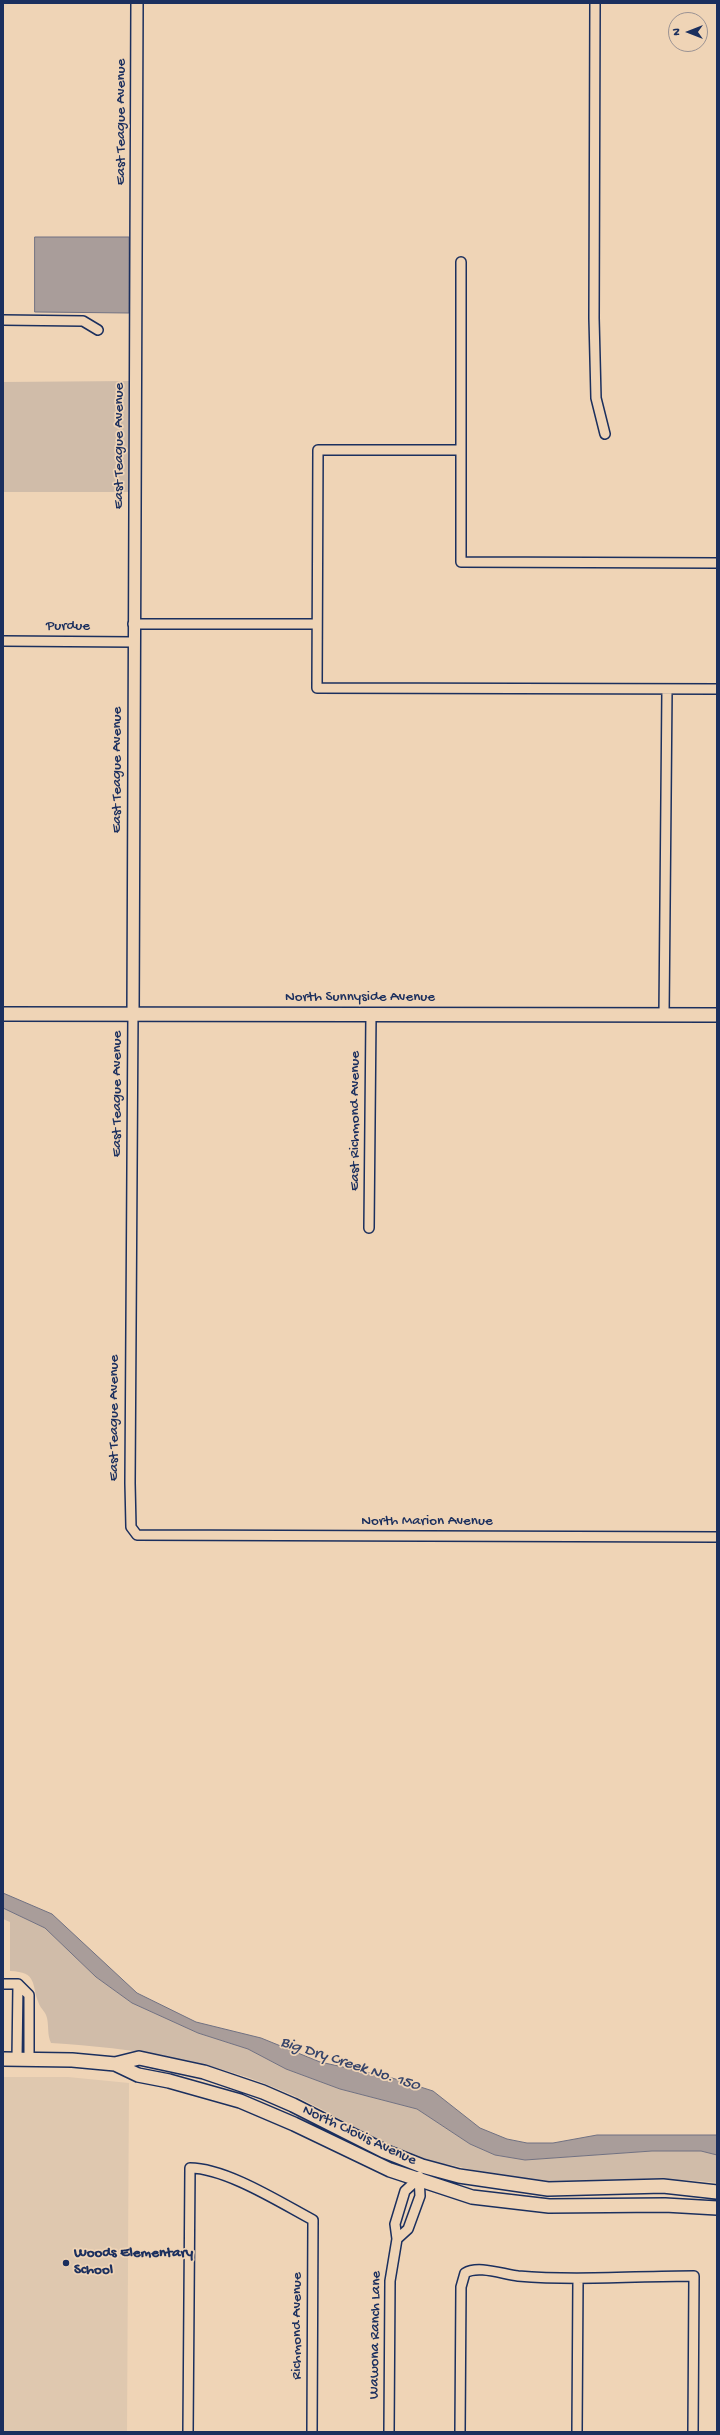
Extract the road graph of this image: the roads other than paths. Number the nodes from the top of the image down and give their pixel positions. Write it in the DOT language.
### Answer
graph roads {
  1 [pos="138,3"];
  2 [pos="595,3"];
  3 [pos="461,262"];
  4 [pos="3,320"];
  5 [pos="98,330"];
  6 [pos="605,434"];
  7 [pos="461,450"];
  8 [pos="717,563"];
  9 [pos="133,624"];
  10 [pos="317,624"];
  11 [pos="3,641"];
  12 [pos="133,642"];
  13 [pos="667,688"];
  14 [pos="717,689"];
  15 [pos="133,1013"];
  16 [pos="3,1014"];
  17 [pos="371,1015"];
  18 [pos="664,1015"];
  19 [pos="717,1015"];
  20 [pos="369,1228"];
  21 [pos="137,1535"];
  22 [pos="717,1537"];
  23 [pos="3,1984"];
  24 [pos="3,2059"];
  25 [pos="23,2059"];
  26 [pos="115,2064"];
  27 [pos="422,2166"];
  28 [pos="417,2180"];
  29 [pos="717,2192"];
  30 [pos="717,2208"];
  31 [pos="397,2239"];
  32 [pos="578,2279"];
  33 [pos="188,2432"];
  34 [pos="312,2432"];
  35 [pos="389,2432"];
  36 [pos="460,2432"];
  37 [pos="577,2432"];
  38 [pos="693,2432"];
  1 -- 9 [label="street, East Teague Avenue"];
  2 -- 6 [label="street"];
  3 -- 7 [label="street"];
  4 -- 5 [label="street"];
  7 -- 8 [label="street"];
  7 -- 10 [label="street"];
  9 -- 10 [label="street"];
  9 -- 12 [label="street, East Teague Avenue"];
  10 -- 13 [label="street"];
  11 -- 12 [label="street, Purdue"];
  12 -- 15 [label="street, East Teague Avenue"];
  13 -- 14 [label="street"];
  13 -- 18 [label="street"];
  15 -- 16 [label="main road, North Sunnyside Avenue"];
  15 -- 17 [label="main road, North Sunnyside Avenue"];
  15 -- 21 [label="street, East Teague Avenue"];
  17 -- 18 [label="main road, North Sunnyside Avenue"];
  17 -- 20 [label="street, East Richmond Avenue"];
  18 -- 19 [label="main road, North Sunnyside Avenue"];
  21 -- 22 [label="street, North Marion Avenue"];
  23 -- 25 [label="street"];
  24 -- 25 [label="main road, North Clovis Avenue"];
  25 -- 26 [label="main road, North Clovis Avenue"];
  26 -- 27 [label="main road, North Clovis Avenue"];
  26 -- 28 [label="main road, North Clovis Avenue"];
  27 -- 28 [label="street, Wawona Ranch Lane"];
  27 -- 29 [label="main road, North Clovis Avenue"];
  28 -- 30 [label="main road, North Clovis Avenue"];
  28 -- 31 [label="street, Wawona Ranch Lane"];
  28 -- 31 [label="street, Wawona Ranch Lane"];
  31 -- 35 [label="street, Wawona Ranch Lane"];
  32 -- 36 [label="street"];
  32 -- 37 [label="street"];
  32 -- 38 [label="street"];
  33 -- 34 [label="street, Richmond Avenue"];
}
